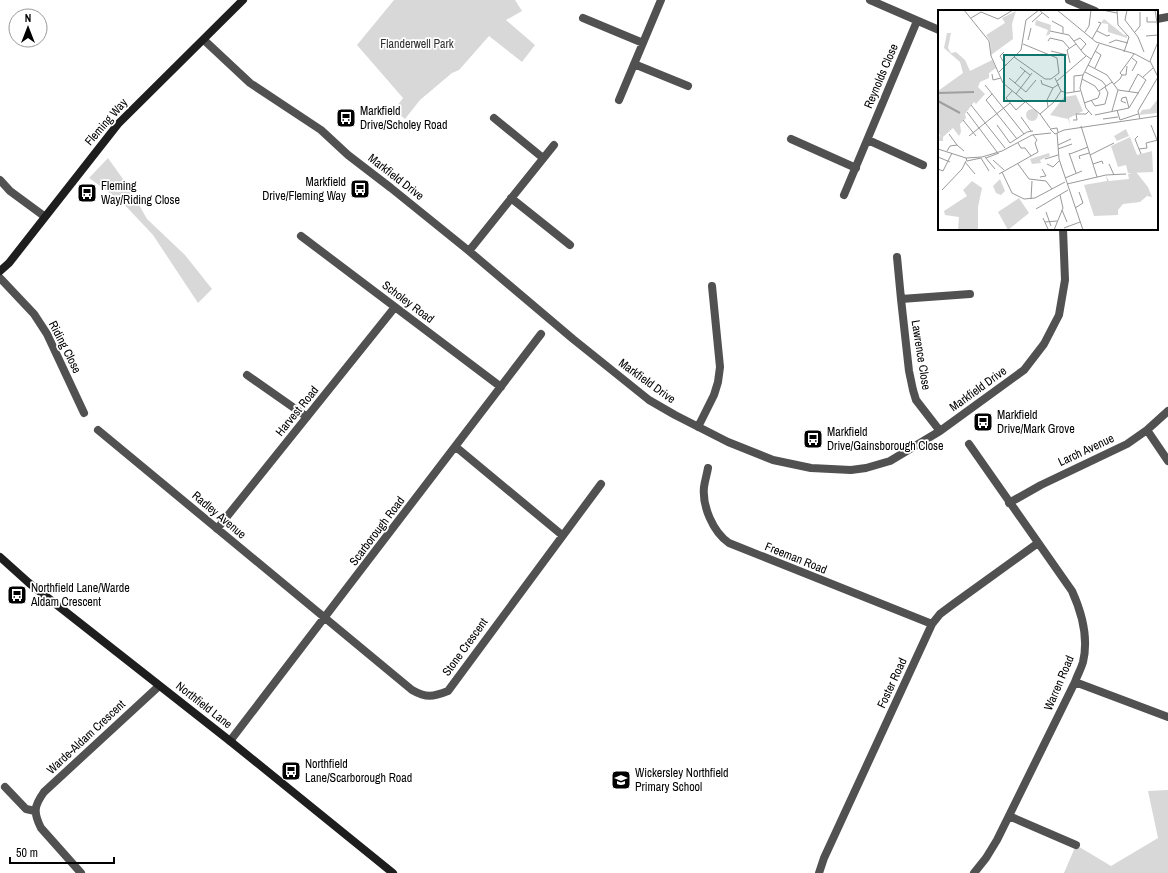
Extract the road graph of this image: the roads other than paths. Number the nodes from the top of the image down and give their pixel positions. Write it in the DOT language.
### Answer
graph roads {
  1 [pos="244,0"];
  2 [pos="661,0"];
  3 [pos="870,0"];
  4 [pos="1069,0"];
  5 [pos="1093,10"];
  6 [pos="1168,17"];
  7 [pos="583,18"];
  8 [pos="1158,18"];
  9 [pos="917,21"];
  10 [pos="938,30"];
  11 [pos="204,40"];
  12 [pos="643,43"];
  13 [pos="634,64"];
  14 [pos="688,86"];
  15 [pos="619,100"];
  16 [pos="494,118"];
  17 [pos="791,140"];
  18 [pos="868,140"];
  19 [pos="554,145"];
  20 [pos="543,158"];
  21 [pos="923,165"];
  22 [pos="856,168"];
  23 [pos="0,180"];
  24 [pos="844,195"];
  25 [pos="511,198"];
  26 [pos="44,216"];
  27 [pos="1063,230"];
  28 [pos="300,236"];
  29 [pos="570,244"];
  30 [pos="469,250"];
  31 [pos="897,257"];
  32 [pos="0,271"];
  33 [pos="0,278"];
  34 [pos="712,286"];
  35 [pos="970,294"];
  36 [pos="901,299"];
  37 [pos="395,307"];
  38 [pos="541,334"];
  39 [pos="247,375"];
  40 [pos="501,387"];
  41 [pos="1168,411"];
  42 [pos="84,413"];
  43 [pos="307,417"];
  44 [pos="698,427"];
  45 [pos="98,430"];
  46 [pos="1147,430"];
  47 [pos="940,432"];
  48 [pos="969,444"];
  49 [pos="456,447"];
  50 [pos="1168,461"];
  51 [pos="708,468"];
  52 [pos="601,484"];
  53 [pos="1009,503"];
  54 [pos="217,529"];
  55 [pos="562,535"];
  56 [pos="1038,543"];
  57 [pos="0,557"];
  58 [pos="325,618"];
  59 [pos="932,624"];
  60 [pos="1075,682"];
  61 [pos="159,686"];
  62 [pos="1168,717"];
  63 [pos="230,741"];
  64 [pos="4,787"];
  65 [pos="35,811"];
  66 [pos="1009,816"];
  67 [pos="1076,845"];
  68 [pos="81,873"];
  69 [pos="393,873"];
  70 [pos="819,873"];
  71 [pos="974,873"];
  1 -- 11 [label="street, Fleming Way"];
  2 -- 12 [label="street"];
  3 -- 9 [label="street"];
  4 -- 5 [label="street"];
  6 -- 8 [label="street"];
  7 -- 12 [label="street"];
  9 -- 10 [label="street"];
  9 -- 18 [label="street, Reynolds Close"];
  11 -- 26 [label="street, Fleming Way"];
  11 -- 30 [label="street, Markfield Drive"];
  12 -- 13 [label="street"];
  13 -- 14 [label="street"];
  13 -- 15 [label="street"];
  16 -- 20 [label="street"];
  17 -- 22 [label="street"];
  18 -- 21 [label="street"];
  18 -- 22 [label="street, Reynolds Close"];
  19 -- 20 [label="street"];
  20 -- 25 [label="street"];
  22 -- 24 [label="street, Reynolds Close"];
  23 -- 26 [label="street"];
  25 -- 29 [label="street"];
  25 -- 30 [label="street"];
  26 -- 32 [label="street, Fleming Way"];
  27 -- 47 [label="street, Markfield Drive"];
  28 -- 37 [label="street, Scholey Road"];
  30 -- 44 [label="street, Markfield Drive"];
  31 -- 36 [label="street, Lawrence Close"];
  33 -- 42 [label="street, Riding Close"];
  34 -- 44 [label="street"];
  35 -- 36 [label="street"];
  36 -- 47 [label="street, Lawrence Close"];
  37 -- 40 [label="street, Scholey Road"];
  37 -- 43 [label="street, Harvest Road"];
  38 -- 40 [label="street, Scarborough Road"];
  39 -- 43 [label="street"];
  40 -- 49 [label="street, Scarborough Road"];
  41 -- 46 [label="street, Larch Avenue"];
  43 -- 54 [label="street, Harvest Road"];
  44 -- 47 [label="street, Markfield Drive"];
  45 -- 54 [label="street, Radley Avenue"];
  46 -- 50 [label="street"];
  46 -- 53 [label="street, Larch Avenue"];
  48 -- 53 [label="street, Warren Road"];
  49 -- 55 [label="street"];
  49 -- 58 [label="street, Scarborough Road"];
  51 -- 59 [label="street, Freeman Road"];
  52 -- 55 [label="street, Stone Crescent"];
  53 -- 56 [label="street, Warren Road"];
  54 -- 58 [label="street, Radley Avenue"];
  55 -- 58 [label="street, Stone Crescent"];
  56 -- 59 [label="street, Foster Road"];
  56 -- 60 [label="street, Warren Road"];
  57 -- 61 [label="street, Northfield Lane"];
  58 -- 63 [label="street, Scarborough Road"];
  59 -- 70 [label="street, Foster Road"];
  60 -- 62 [label="street"];
  60 -- 66 [label="street, Warren Road"];
  61 -- 63 [label="street, Northfield Lane"];
  61 -- 65 [label="street, Warde-Aldam Crescent"];
  63 -- 69 [label="street, Northfield Lane"];
  64 -- 65 [label="street"];
  65 -- 68 [label="street"];
  66 -- 67 [label="street"];
  66 -- 71 [label="street, Warren Road"];
}
